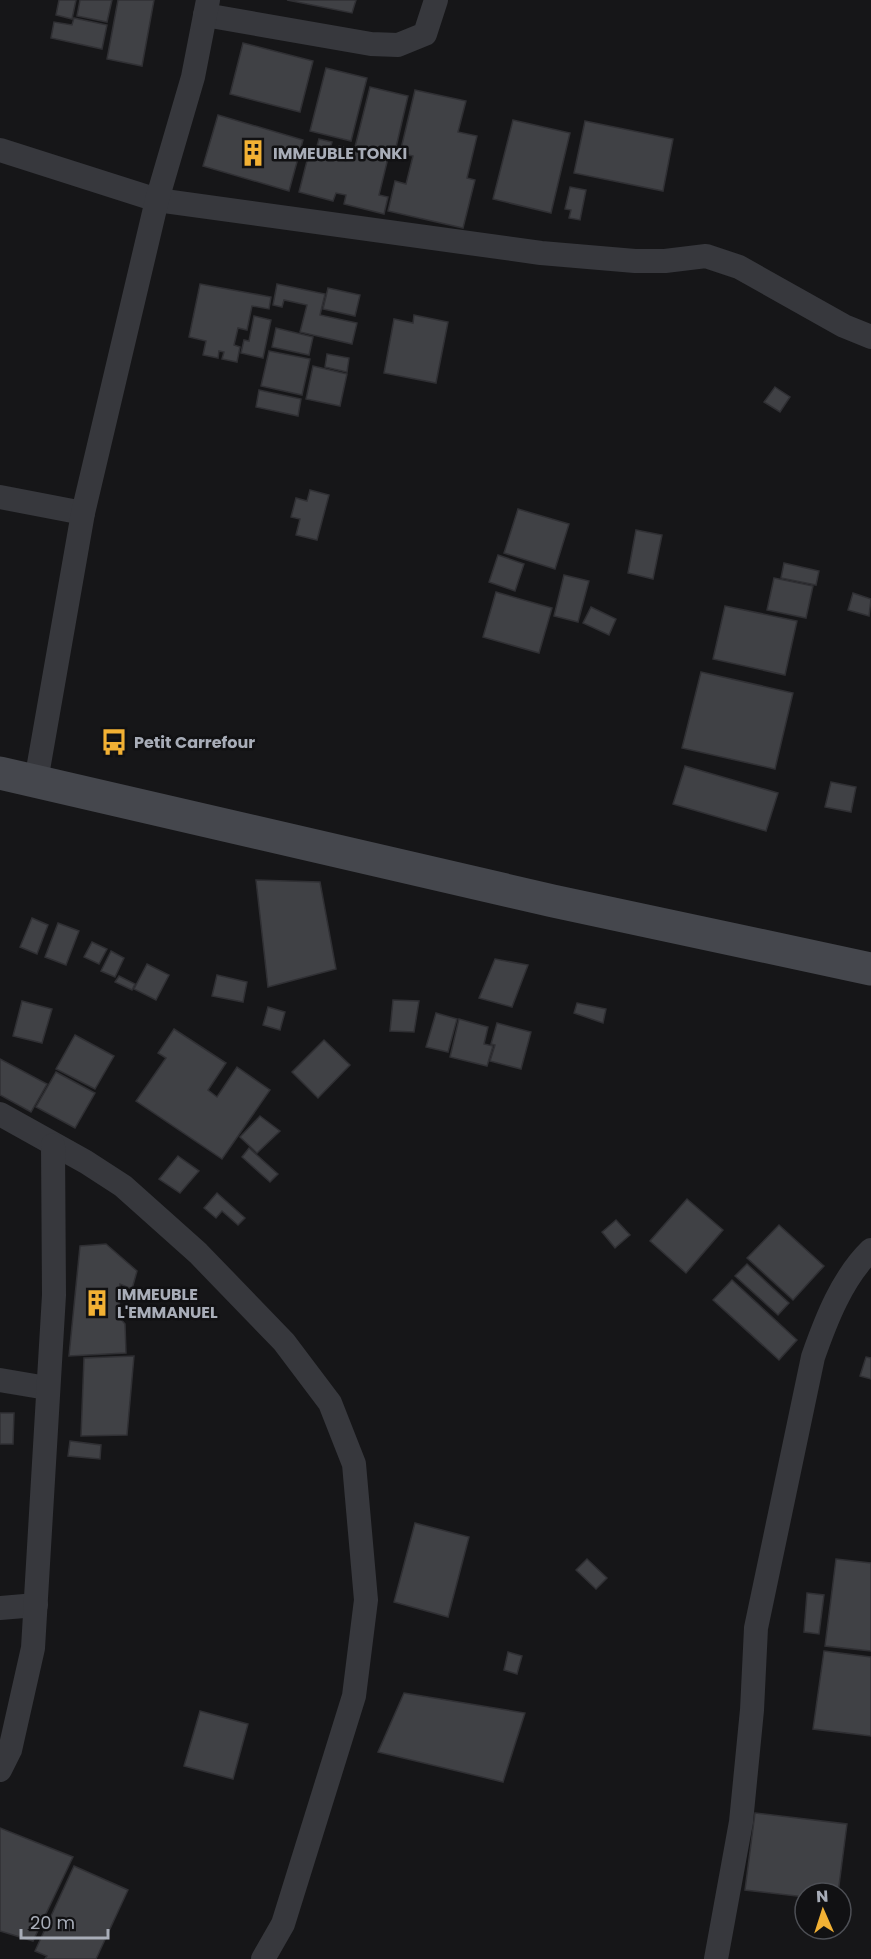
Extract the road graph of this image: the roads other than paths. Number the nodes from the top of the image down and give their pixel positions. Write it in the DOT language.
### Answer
graph roads {
  1 [pos="436,0"];
  2 [pos="206,7"];
  3 [pos="0,150"];
  4 [pos="158,200"];
  5 [pos="871,337"];
  6 [pos="0,497"];
  7 [pos="83,513"];
  8 [pos="0,773"];
  9 [pos="36,781"];
  10 [pos="871,969"];
  11 [pos="0,1114"];
  12 [pos="53,1145"];
  13 [pos="871,1250"];
  14 [pos="0,1380"];
  15 [pos="47,1388"];
  16 [pos="36,1605"];
  17 [pos="0,1608"];
  18 [pos="0,1770"];
  19 [pos="263,1959"];
  20 [pos="716,1959"];
  1 -- 2 [label="street"];
  2 -- 4 [label="street"];
  3 -- 4 [label="street"];
  4 -- 5 [label="street"];
  4 -- 7 [label="street"];
  6 -- 7 [label="street"];
  7 -- 9 [label="street"];
  8 -- 9 [label="main road"];
  9 -- 10 [label="main road"];
  11 -- 12 [label="street"];
  12 -- 15 [label="street"];
  12 -- 19 [label="street"];
  13 -- 20 [label="street"];
  14 -- 15 [label="street"];
  15 -- 16 [label="street"];
  16 -- 17 [label="street"];
  16 -- 18 [label="street"];
}
